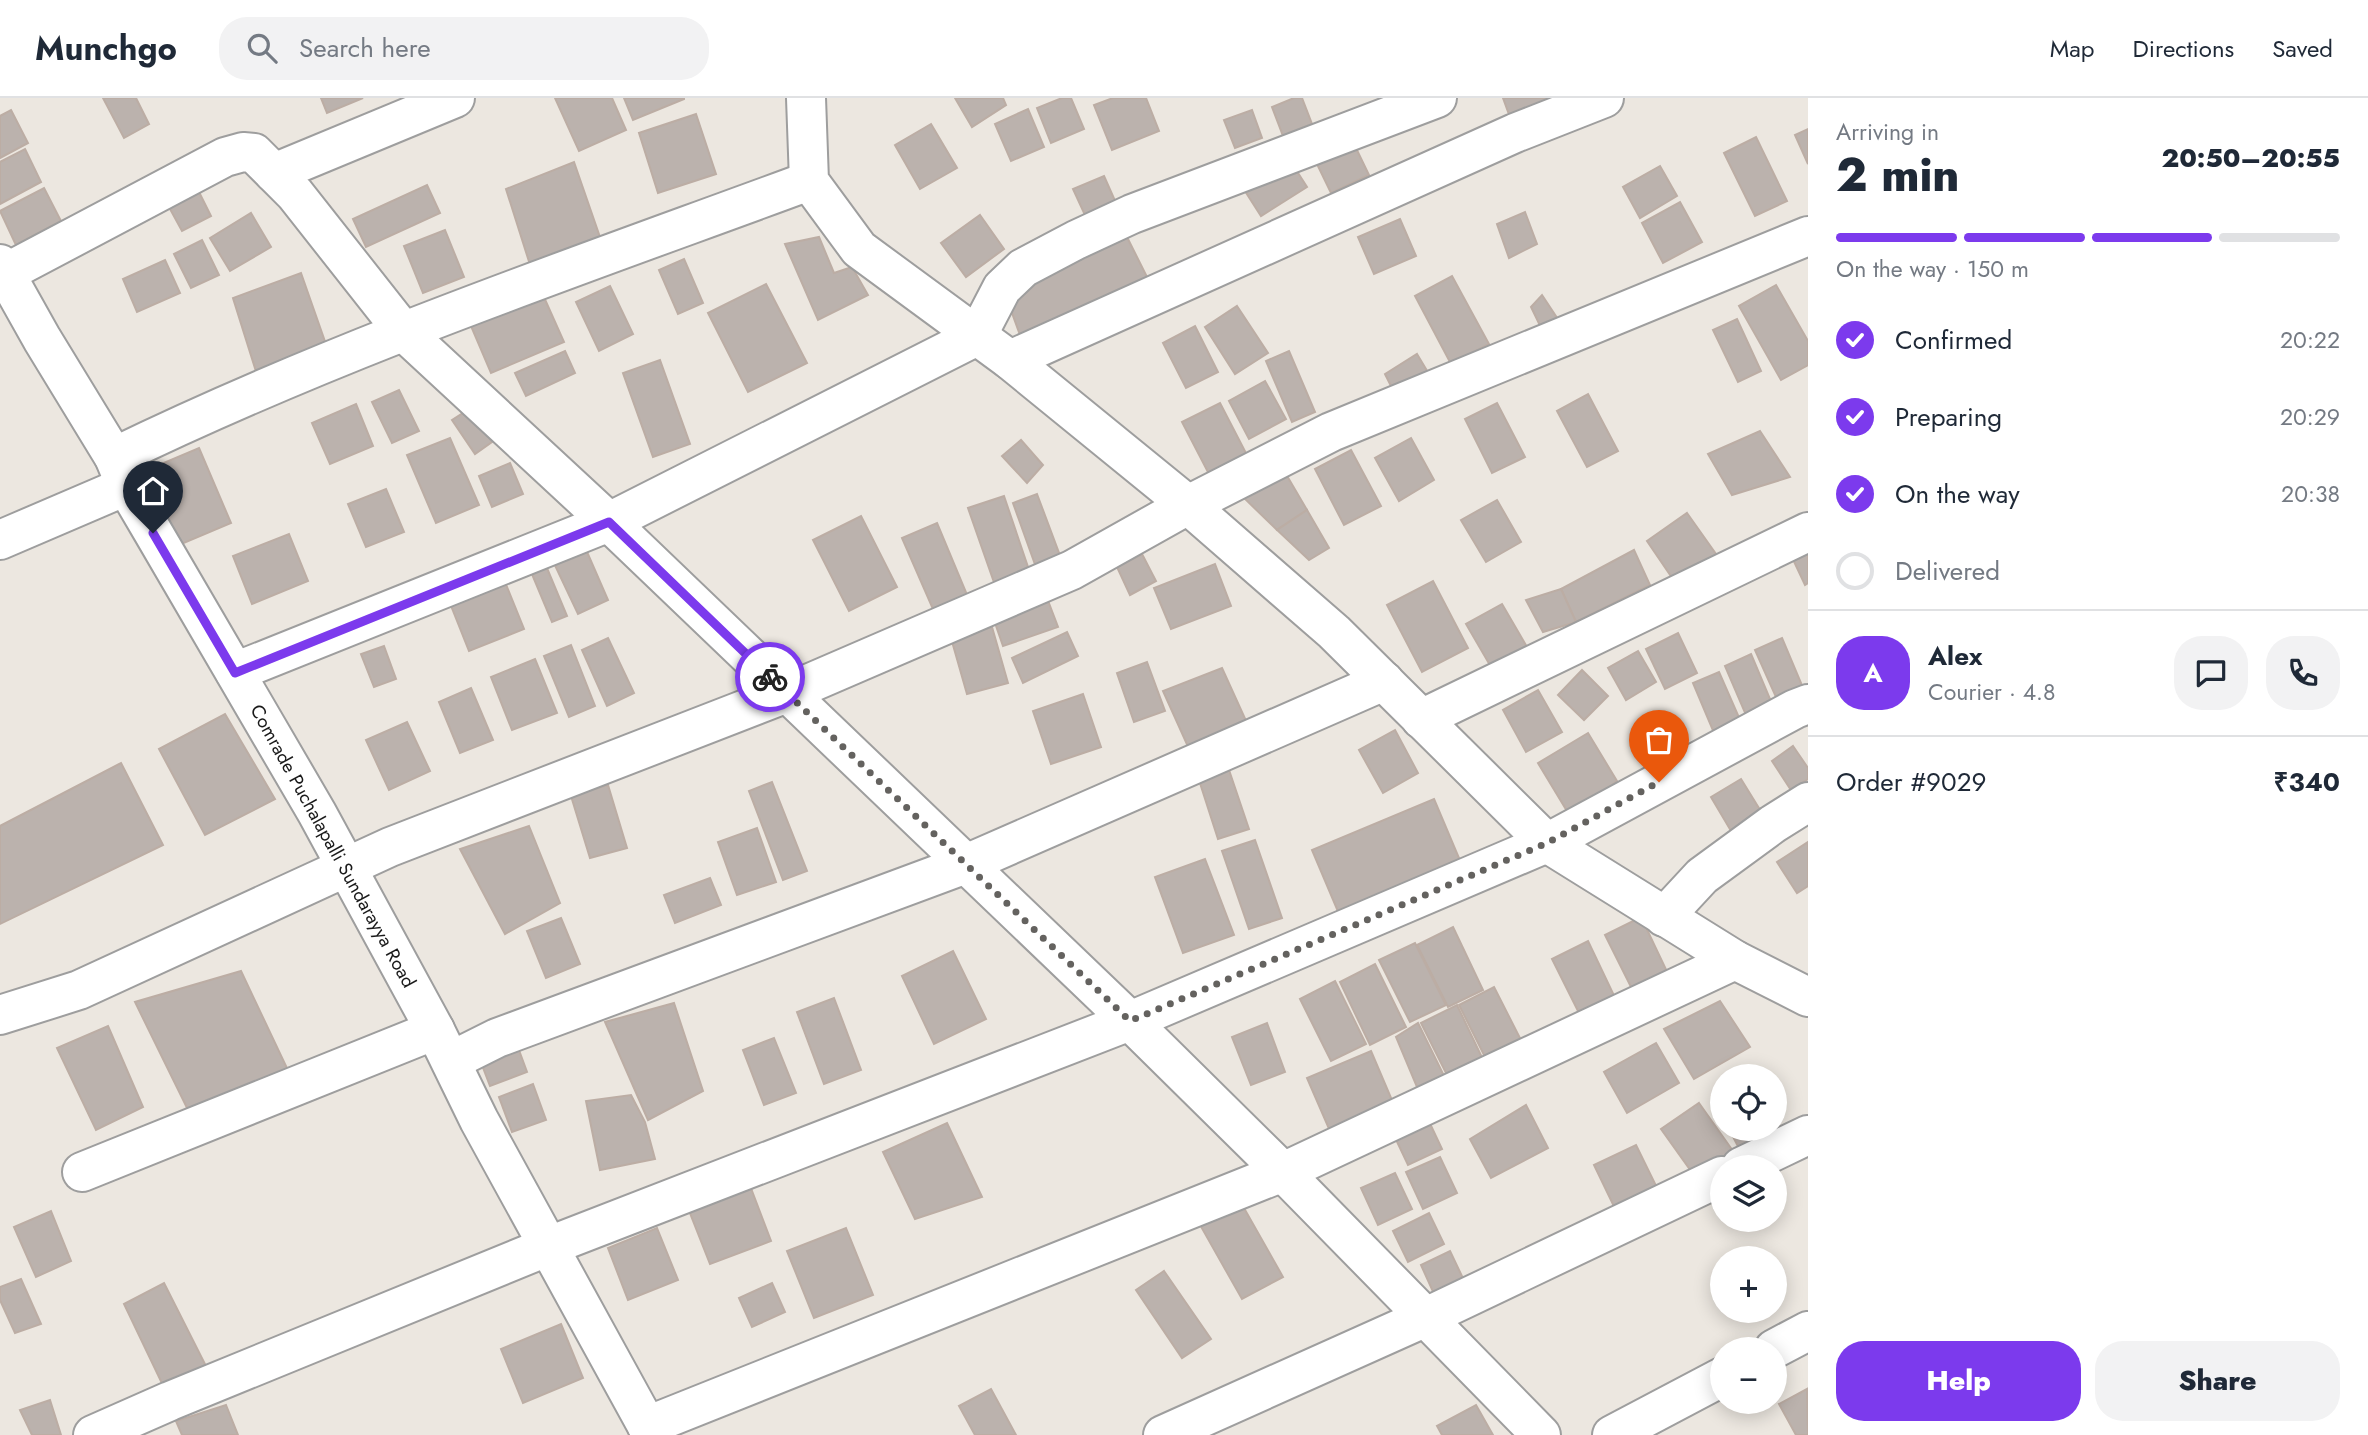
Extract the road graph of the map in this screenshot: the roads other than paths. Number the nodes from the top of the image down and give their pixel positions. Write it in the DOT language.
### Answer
graph roads {
  1 [pos="455,98"];
  2 [pos="1437,98"];
  3 [pos="1604,98"];
  4 [pos="808,100"];
  5 [pos="274,173"];
  6 [pos="809,181"];
  7 [pos="1808,236"];
  8 [pos="2,271"];
  9 [pos="402,331"];
  10 [pos="977,336"];
  11 [pos="1010,360"];
  12 [pos="120,471"];
  13 [pos="1188,505"];
  14 [pos="609,522"];
  15 [pos="1808,531"];
  16 [pos="0,540"];
  17 [pos="235,673"];
  18 [pos="1384,681"];
  19 [pos="787,693"];
  20 [pos="1808,704"];
  21 [pos="1421,719"];
  22 [pos="1808,802"];
  23 [pos="1547,843"];
  24 [pos="966,864"];
  25 [pos="347,867"];
  26 [pos="1664,917"];
  27 [pos="1735,960"];
  28 [pos="1808,997"];
  29 [pos="0,1015"];
  30 [pos="1130,1021"];
  31 [pos="443,1045"];
  32 [pos="1808,1135"];
  33 [pos="1766,1155"];
  34 [pos="82,1172"];
  35 [pos="1283,1172"];
  36 [pos="1710,1182"];
  37 [pos="549,1246"];
  38 [pos="1424,1318"];
  39 [pos="1808,1331"];
  40 [pos="1787,1342"];
  41 [pos="1710,1383"];
  42 [pos="650,1431"];
  43 [pos="93,1435"];
  44 [pos="1163,1435"];
  45 [pos="1541,1435"];
  46 [pos="1612,1435"];
  1 -- 5 [label="street"];
  2 -- 10 [label="street"];
  3 -- 11 [label="street"];
  4 -- 6 [label="street"];
  5 -- 8 [label="street"];
  5 -- 9 [label="street"];
  6 -- 9 [label="street"];
  6 -- 10 [label="street"];
  7 -- 13 [label="street"];
  8 -- 12 [label="street, Comrade Puchalapalli Sundarayya Road"];
  9 -- 12 [label="street"];
  9 -- 14 [label="street"];
  10 -- 11 [label="street"];
  10 -- 14 [label="street"];
  11 -- 13 [label="street"];
  12 -- 16 [label="street"];
  12 -- 17 [label="street, Comrade Puchalapalli Sundarayya Road"];
  13 -- 18 [label="street"];
  13 -- 19 [label="street"];
  14 -- 17 [label="street"];
  14 -- 19 [label="street"];
  15 -- 21 [label="street"];
  17 -- 25 [label="street, Comrade Puchalapalli Sundarayya Road"];
  18 -- 21 [label="street"];
  18 -- 24 [label="street"];
  19 -- 24 [label="street"];
  19 -- 25 [label="street"];
  20 -- 23 [label="street"];
  21 -- 23 [label="street"];
  22 -- 26 [label="street"];
  23 -- 26 [label="street"];
  23 -- 30 [label="street"];
  24 -- 30 [label="street"];
  24 -- 31 [label="street"];
  25 -- 29 [label="street"];
  25 -- 31 [label="street, Comrade Puchalapalli Sundarayya Road"];
  26 -- 27 [label="street"];
  27 -- 28 [label="street"];
  27 -- 35 [label="street"];
  30 -- 35 [label="street"];
  30 -- 37 [label="street"];
  31 -- 34 [label="street"];
  31 -- 37 [label="street, Comrade Puchalapalli Sundarayya Road"];
  32 -- 33 [label="street"];
  35 -- 38 [label="street"];
  35 -- 42 [label="street"];
  36 -- 38 [label="street"];
  37 -- 42 [label="street, Comrade Puchalapalli Sundarayya Road"];
  37 -- 43 [label="street"];
  38 -- 44 [label="street"];
  38 -- 45 [label="street"];
  39 -- 40 [label="street"];
  41 -- 46 [label="street"];
}
